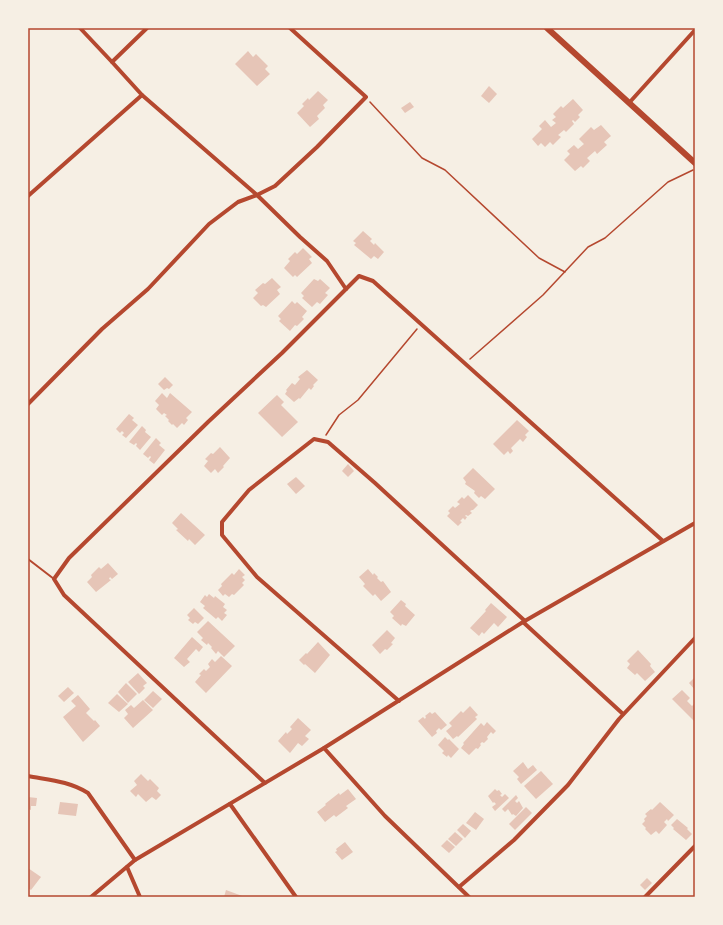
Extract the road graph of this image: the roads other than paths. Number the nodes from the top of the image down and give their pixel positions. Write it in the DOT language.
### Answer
graph roads {
  1 [pos="80,28"];
  2 [pos="147,28"];
  3 [pos="290,28"];
  4 [pos="547,28"];
  5 [pos="695,30"];
  6 [pos="112,62"];
  7 [pos="142,95"];
  8 [pos="629,103"];
  9 [pos="695,163"];
  10 [pos="257,195"];
  11 [pos="28,196"];
  12 [pos="346,289"];
  13 [pos="28,404"];
  14 [pos="695,523"];
  15 [pos="663,541"];
  16 [pos="28,559"];
  17 [pos="54,579"];
  18 [pos="524,621"];
  19 [pos="695,638"];
  20 [pos="399,700"];
  21 [pos="623,714"];
  22 [pos="324,748"];
  23 [pos="28,776"];
  24 [pos="265,783"];
  25 [pos="230,804"];
  26 [pos="695,846"];
  27 [pos="135,860"];
  28 [pos="127,867"];
  29 [pos="459,887"];
  30 [pos="91,897"];
  31 [pos="140,897"];
  32 [pos="296,897"];
  33 [pos="470,897"];
  34 [pos="645,897"];
  1 -- 6 [label="street"];
  2 -- 6 [label="street"];
  3 -- 10 [label="street"];
  4 -- 8 [label="main road"];
  5 -- 8 [label="street"];
  6 -- 7 [label="street"];
  7 -- 10 [label="street"];
  7 -- 11 [label="street"];
  8 -- 9 [label="main road"];
  10 -- 12 [label="street"];
  10 -- 13 [label="street"];
  12 -- 15 [label="street"];
  12 -- 17 [label="street"];
  14 -- 15 [label="street"];
  15 -- 18 [label="street"];
  16 -- 17 [label="lane"];
  17 -- 24 [label="street"];
  18 -- 20 [label="street"];
  18 -- 20 [label="street"];
  18 -- 21 [label="street"];
  19 -- 21 [label="street"];
  20 -- 22 [label="street"];
  21 -- 29 [label="street"];
  22 -- 24 [label="street"];
  22 -- 29 [label="street"];
  23 -- 27 [label="street"];
  24 -- 25 [label="street"];
  25 -- 27 [label="street"];
  25 -- 32 [label="street"];
  26 -- 34 [label="street"];
  27 -- 28 [label="street"];
  28 -- 30 [label="street"];
  28 -- 31 [label="street"];
  29 -- 33 [label="street"];
}
